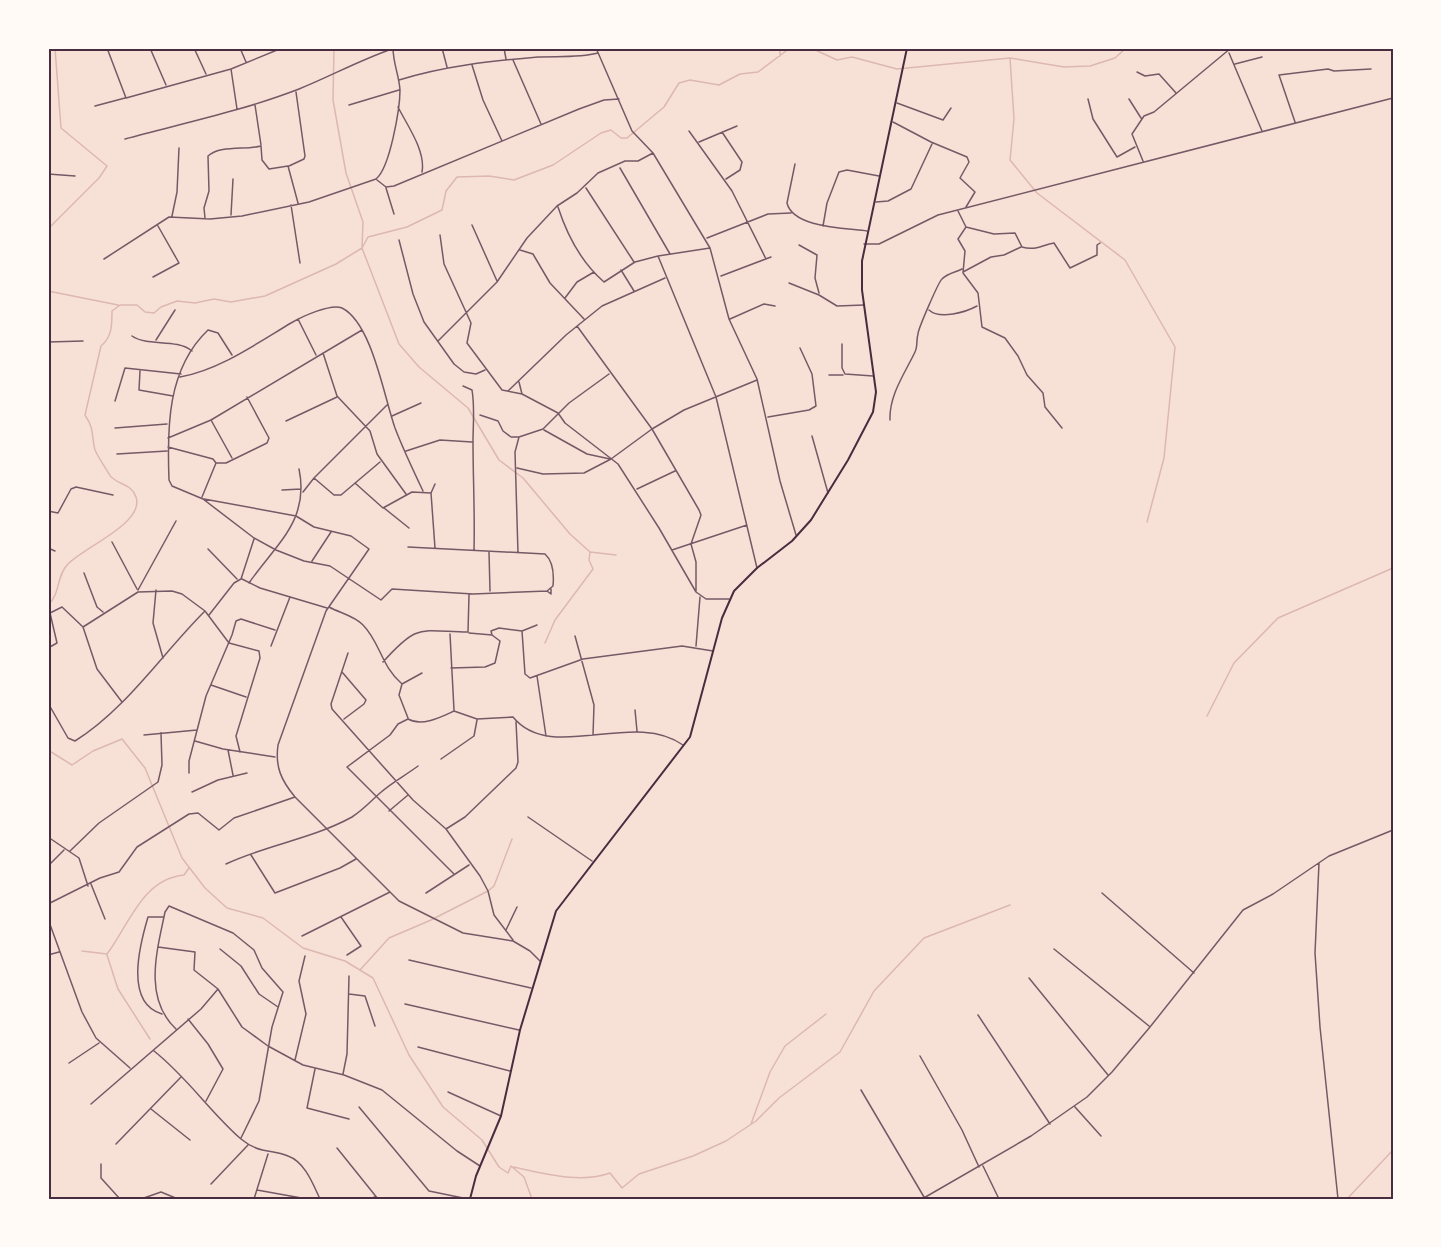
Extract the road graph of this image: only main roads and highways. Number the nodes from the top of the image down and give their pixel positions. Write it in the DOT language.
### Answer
graph roads {
  1 [pos="907,48"];
  2 [pos="469,1199"];
  1 -- 2 [label="main road"];
}
